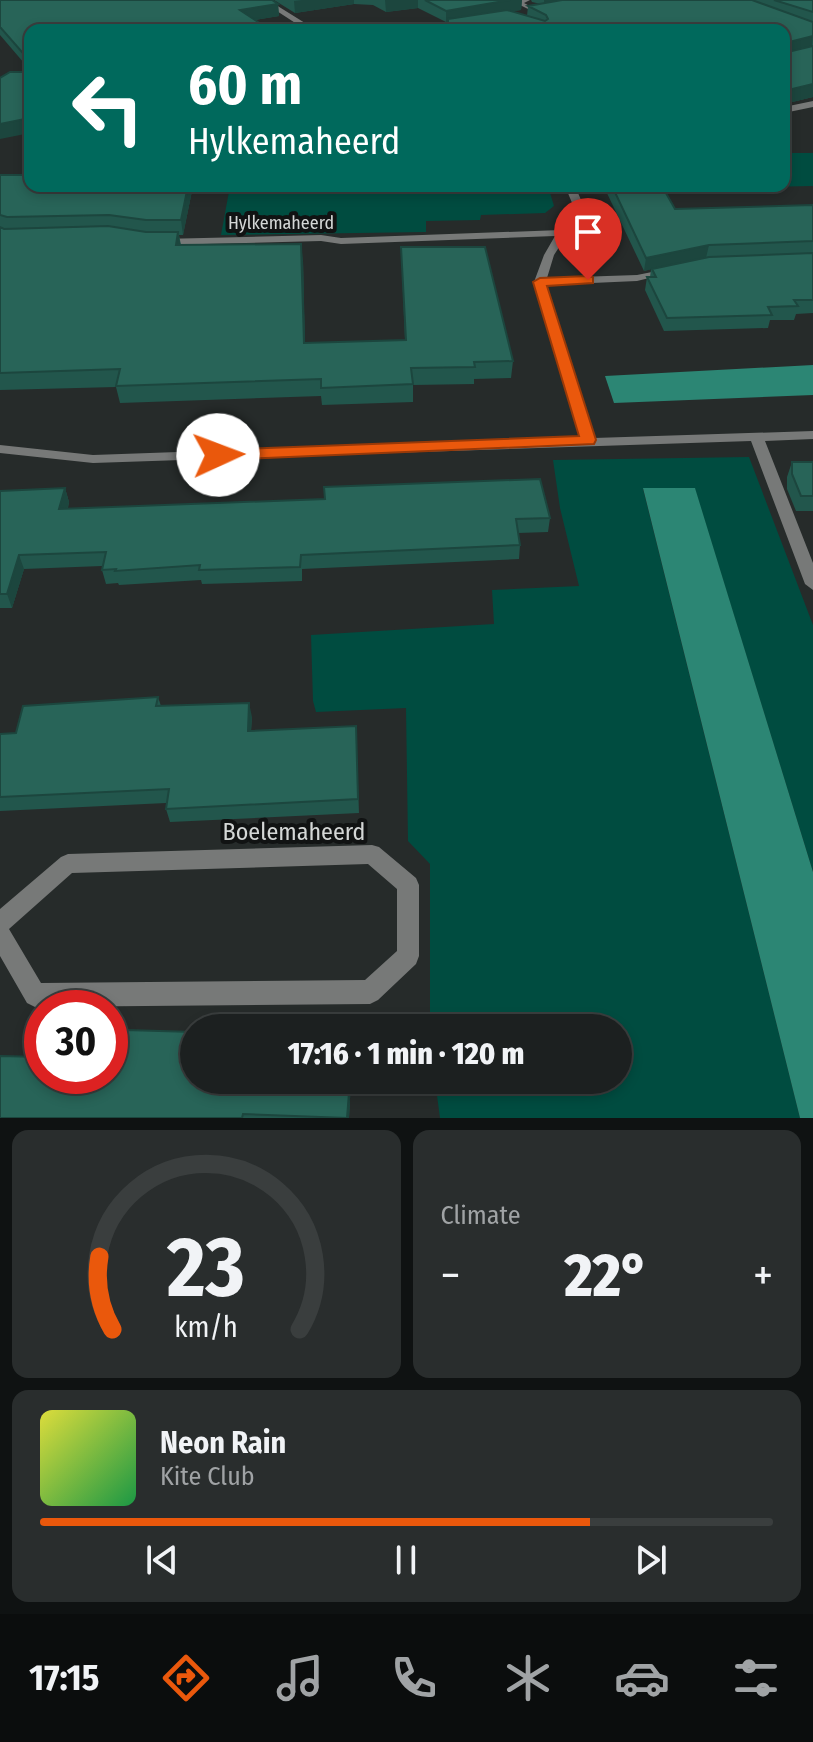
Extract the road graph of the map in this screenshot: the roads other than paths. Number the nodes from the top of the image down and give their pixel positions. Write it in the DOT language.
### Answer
graph roads {
  1 [pos="263,0"];
  2 [pos="527,0"];
  3 [pos="551,9"];
  4 [pos="538,12"];
  5 [pos="524,14"];
  6 [pos="471,23"];
  7 [pos="301,24"];
  8 [pos="465,24"];
  9 [pos="813,104"];
  10 [pos="790,109"];
  11 [pos="573,192"];
  12 [pos="563,233"];
  13 [pos="149,242"];
  14 [pos="678,270"];
  15 [pos="540,282"];
  16 [pos="813,435"];
  17 [pos="757,438"];
  18 [pos="588,440"];
  19 [pos="0,449"];
  20 [pos="813,584"];
  21 [pos="0,923"];
  22 [pos="0,934"];
  1 -- 7 [label="street"];
  2 -- 4 [label="street"];
  3 -- 4 [label="street"];
  4 -- 5 [label="street"];
  6 -- 8 [label="street"];
  9 -- 10 [label="street"];
  11 -- 12 [label="street"];
  12 -- 13 [label="street, Hylkemaheerd"];
  12 -- 15 [label="street"];
  14 -- 15 [label="street"];
  15 -- 18 [label="street"];
  16 -- 17 [label="street"];
  17 -- 18 [label="street"];
  17 -- 20 [label="street"];
  18 -- 19 [label="street"];
  21 -- 22 [label="street, Boelemaheerd"];
}
